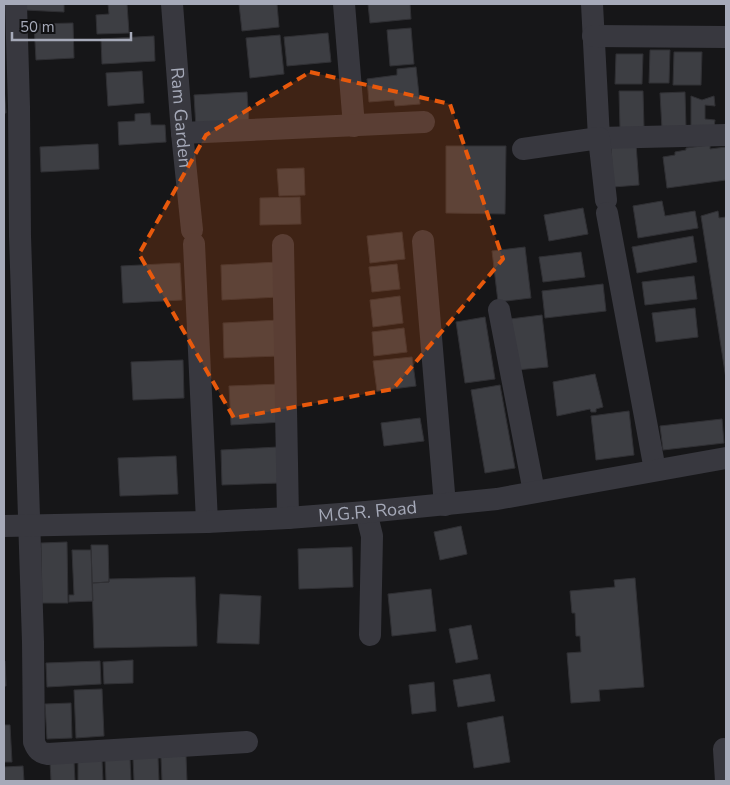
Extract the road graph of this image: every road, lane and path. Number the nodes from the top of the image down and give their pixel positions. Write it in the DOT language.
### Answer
graph roads {
  1 [pos="16,4"];
  2 [pos="172,4"];
  3 [pos="344,4"];
  4 [pos="592,4"];
  5 [pos="593,36"];
  6 [pos="726,37"];
  7 [pos="424,122"];
  8 [pos="354,126"];
  9 [pos="182,134"];
  10 [pos="726,135"];
  11 [pos="599,138"];
  12 [pos="523,149"];
  13 [pos="12,236"];
  14 [pos="423,241"];
  15 [pos="283,245"];
  16 [pos="499,310"];
  17 [pos="726,458"];
  18 [pos="655,470"];
  19 [pos="534,492"];
  20 [pos="445,505"];
  21 [pos="366,512"];
  22 [pos="288,518"];
  23 [pos="207,522"];
  24 [pos="30,525"];
  25 [pos="4,526"];
  26 [pos="370,635"];
  27 [pos="247,742"];
  28 [pos="724,749"];
  29 [pos="726,781"];
  1 -- 13 [label="street"];
  2 -- 9 [label="street, Ram Garden"];
  3 -- 8 [label="street"];
  4 -- 5 [label="street"];
  5 -- 6 [label="street"];
  5 -- 11 [label="street"];
  7 -- 8 [label="street"];
  8 -- 9 [label="street"];
  9 -- 23 [label="street, Ram Garden"];
  10 -- 11 [label="street"];
  11 -- 12 [label="street"];
  11 -- 18 [label="street"];
  13 -- 24 [label="street"];
  14 -- 20 [label="street"];
  15 -- 22 [label="street"];
  16 -- 19 [label="street"];
  17 -- 18 [label="street, M.G.R. Road"];
  18 -- 19 [label="street, M.G.R. Road"];
  19 -- 20 [label="street, M.G.R. Road"];
  20 -- 21 [label="street, M.G.R. Road"];
  21 -- 22 [label="street, M.G.R. Road"];
  21 -- 26 [label="street"];
  22 -- 23 [label="street, M.G.R. Road"];
  23 -- 24 [label="street, M.G.R. Road"];
  24 -- 25 [label="street, M.G.R. Road"];
  24 -- 27 [label="street"];
  28 -- 29 [label="street"];
}
